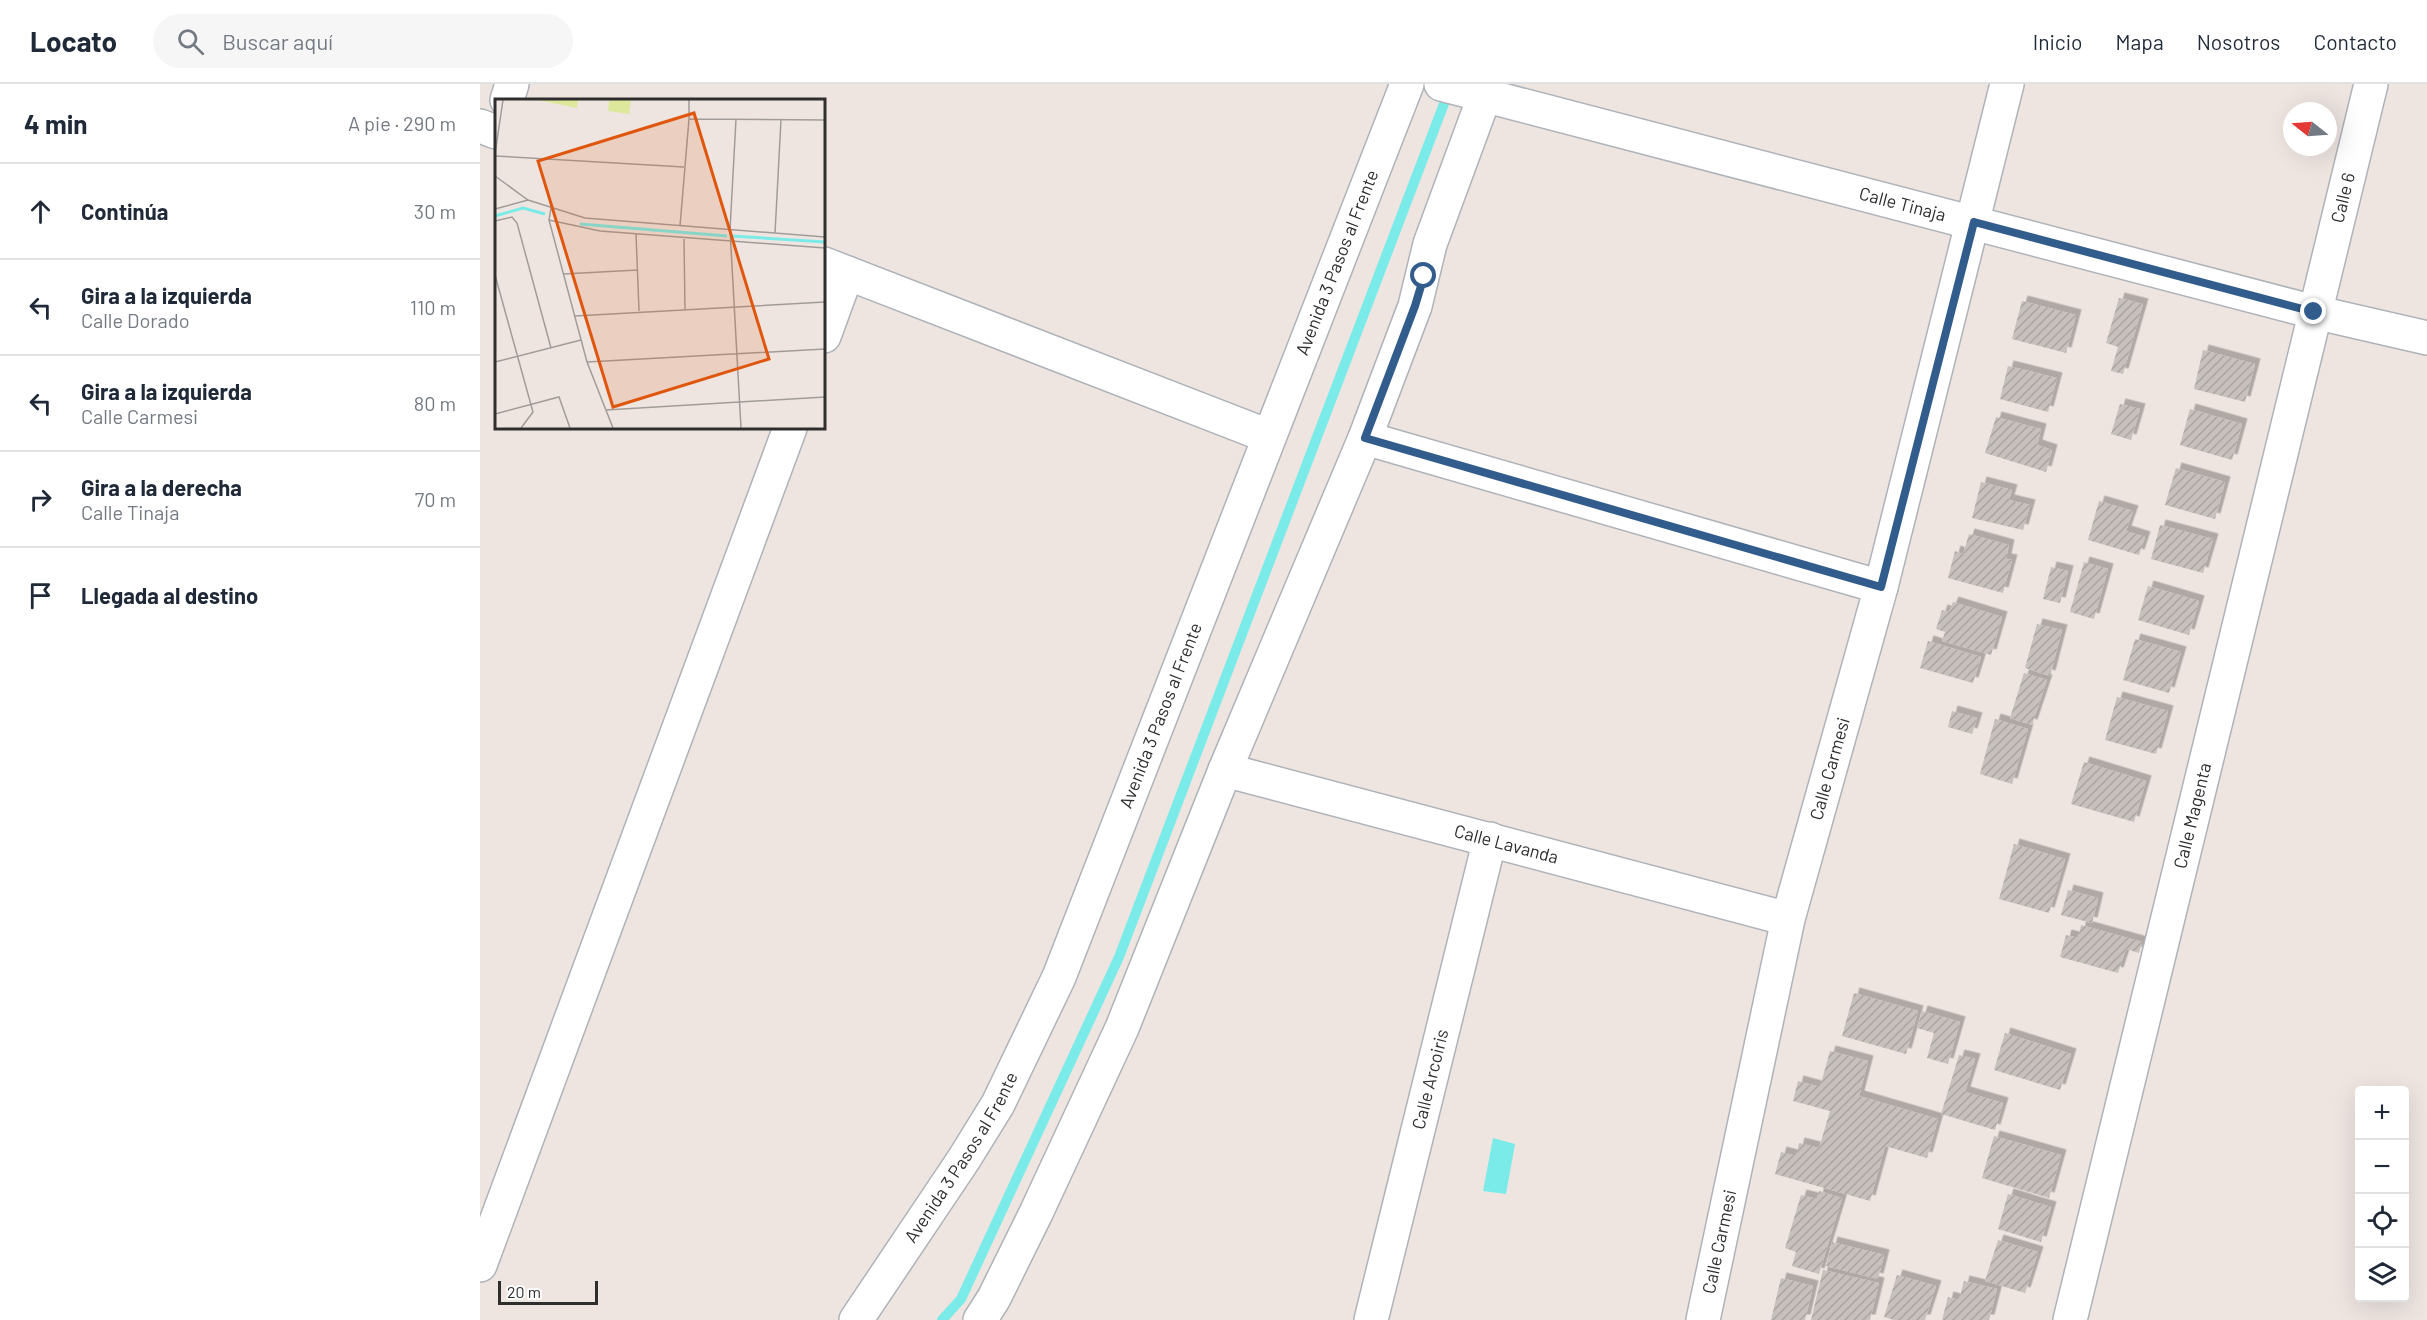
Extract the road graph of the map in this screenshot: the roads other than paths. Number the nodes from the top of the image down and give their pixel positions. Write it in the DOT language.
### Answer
graph roads {
  1 [pos="513,84"];
  2 [pos="1407,84"];
  3 [pos="1440,84"];
  4 [pos="2007,84"];
  5 [pos="2371,84"];
  6 [pos="1483,90"];
  7 [pos="507,99"];
  8 [pos="480,126"];
  9 [pos="495,132"];
  10 [pos="1974,222"];
  11 [pos="835,269"];
  12 [pos="2314,312"];
  13 [pos="825,330"];
  14 [pos="2427,338"];
  15 [pos="790,429"];
  16 [pos="1268,436"];
  17 [pos="1365,438"];
  18 [pos="1881,587"];
  19 [pos="1225,770"];
  20 [pos="1490,839"];
  21 [pos="1788,919"];
  22 [pos="480,1265"];
  23 [pos="856,1320"];
  24 [pos="980,1320"];
  25 [pos="1371,1320"];
  26 [pos="1703,1320"];
  27 [pos="2070,1320"];
  1 -- 7 [label="street"];
  2 -- 16 [label="street, Avenida 3 Pasos al Frente"];
  3 -- 6 [label="street, Calle Tinaja"];
  4 -- 10 [label="street, Calle Carmesi"];
  5 -- 12 [label="street, Calle 6"];
  6 -- 10 [label="street, Calle Tinaja"];
  6 -- 17 [label="street"];
  8 -- 9 [label="street"];
  10 -- 12 [label="street, Calle Tinaja"];
  10 -- 18 [label="street, Calle Carmesi"];
  11 -- 13 [label="street"];
  11 -- 16 [label="street"];
  12 -- 14 [label="street, Calle Tinaja"];
  12 -- 27 [label="street, Calle Magenta"];
  15 -- 22 [label="street"];
  16 -- 23 [label="street, Avenida 3 Pasos al Frente"];
  17 -- 18 [label="street"];
  17 -- 19 [label="street"];
  18 -- 21 [label="street, Calle Carmesi"];
  19 -- 20 [label="street, Calle Lavanda"];
  19 -- 24 [label="street"];
  20 -- 21 [label="street, Calle Lavanda"];
  20 -- 25 [label="street, Calle Arcoiris"];
  21 -- 26 [label="street, Calle Carmesi"];
}
